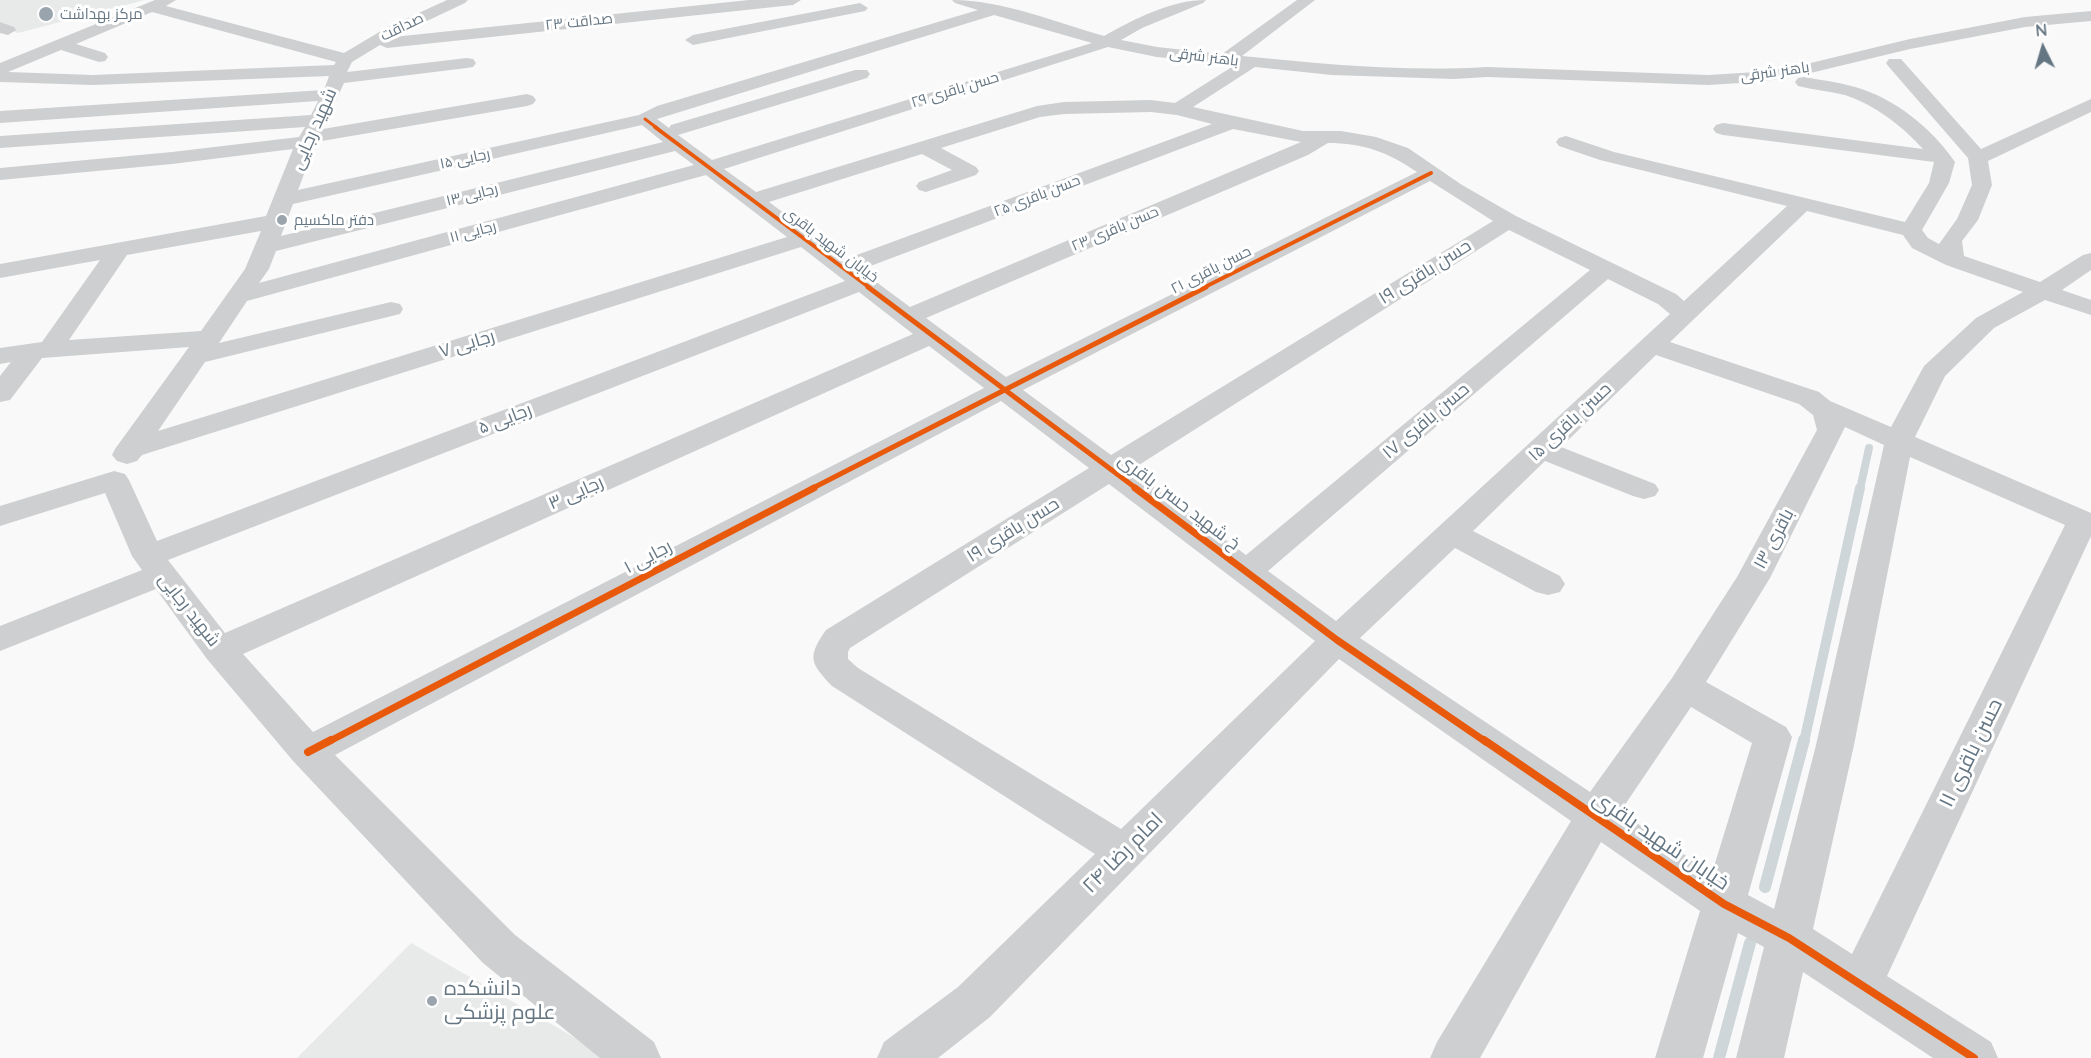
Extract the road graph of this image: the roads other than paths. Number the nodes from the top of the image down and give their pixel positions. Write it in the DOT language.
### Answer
graph roads {
  1 [pos="169,0"];
  2 [pos="460,0"];
  3 [pos="793,0"];
  4 [pos="960,0"];
  5 [pos="1023,0"];
  6 [pos="1198,0"];
  7 [pos="1307,0"];
  8 [pos="2045,0"];
  9 [pos="150,7"];
  10 [pos="860,8"];
  11 [pos="995,9"];
  12 [pos="666,12"];
  13 [pos="2091,16"];
  14 [pos="2015,24"];
  15 [pos="2091,27"];
  16 [pos="1106,42"];
  17 [pos="60,44"];
  18 [pos="99,57"];
  19 [pos="1226,59"];
  20 [pos="467,63"];
  21 [pos="1250,63"];
  22 [pos="1895,63"];
  23 [pos="0,69"];
  24 [pos="861,74"];
  25 [pos="1454,74"];
  26 [pos="0,77"];
  27 [pos="1804,82"];
  28 [pos="484,89"];
  29 [pos="1894,89"];
  30 [pos="461,93"];
  31 [pos="331,97"];
  32 [pos="527,100"];
  33 [pos="2091,105"];
  34 [pos="1178,109"];
  35 [pos="0,117"];
  36 [pos="645,119"];
  37 [pos="1946,121"];
  38 [pos="1231,123"];
  39 [pos="1723,129"];
  40 [pos="1322,138"];
  41 [pos="670,139"];
  42 [pos="0,142"];
  43 [pos="1566,142"];
  44 [pos="924,147"];
  45 [pos="1940,156"];
  46 [pos="1978,158"];
  47 [pos="707,166"];
  48 [pos="10,173"];
  49 [pos="1431,173"];
  50 [pos="926,186"];
  51 [pos="0,187"];
  52 [pos="752,200"];
  53 [pos="1802,204"];
  54 [pos="281,210"];
  55 [pos="1508,221"];
  56 [pos="1911,230"];
  57 [pos="804,239"];
  58 [pos="267,246"];
  59 [pos="120,248"];
  60 [pos="1953,260"];
  61 [pos="2091,260"];
  62 [pos="1605,270"];
  63 [pos="0,271"];
  64 [pos="852,276"];
  65 [pos="2043,291"];
  66 [pos="239,296"];
  67 [pos="2091,308"];
  68 [pos="391,309"];
  69 [pos="1685,314"];
  70 [pos="907,317"];
  71 [pos="932,336"];
  72 [pos="1652,345"];
  73 [pos="203,347"];
  74 [pos="42,350"];
  75 [pos="0,356"];
  76 [pos="1003,389"];
  77 [pos="0,394"];
  78 [pos="1824,408"];
  79 [pos="1899,440"];
  80 [pos="1541,449"];
  81 [pos="122,464"];
  82 [pos="1110,470"];
  83 [pos="1644,490"];
  84 [pos="0,516"];
  85 [pos="2088,521"];
  86 [pos="1452,533"];
  87 [pos="154,566"];
  88 [pos="1247,572"];
  89 [pos="1548,584"];
  90 [pos="0,639"];
  91 [pos="1337,640"];
  92 [pos="219,650"];
  93 [pos="1685,687"];
  94 [pos="308,752"];
  95 [pos="1595,816"];
  96 [pos="1125,852"];
  97 [pos="1724,904"];
  98 [pos="1789,938"];
  99 [pos="1860,984"];
  100 [pos="638,1058"];
  101 [pos="901,1058"];
  102 [pos="1454,1058"];
  103 [pos="1679,1058"];
  104 [pos="1760,1058"];
  105 [pos="1974,1058"];
  1 -- 9 [label="street"];
  2 -- 31 [label="street, صداقت"];
  3 -- 12 [label="street, صداقت ۲۳"];
  4 -- 11 [label="street, باهنر شرقی"];
  5 -- 11 [label="street, رجایی ۱۵"];
  6 -- 16 [label="street, حسن باقری ۲۹"];
  7 -- 19 [label="street"];
  8 -- 14 [label="street"];
  9 -- 17 [label="street"];
  9 -- 31 [label="street"];
  10 -- 12 [label="street"];
  11 -- 16 [label="street, باهنر شرقی"];
  11 -- 36 [label="street, رجایی ۱۵"];
  12 -- 31 [label="street, صداقت ۲۳"];
  13 -- 14 [label="street, باهنر شرقی"];
  14 -- 25 [label="street, باهنر شرقی"];
  15 -- 22 [label="street, باهنر شرقی"];
  16 -- 19 [label="street, باهنر شرقی"];
  16 -- 47 [label="street, حسن باقری ۲۹"];
  17 -- 18 [label="street"];
  17 -- 23 [label="street"];
  19 -- 21 [label="street, باهنر شرقی"];
  20 -- 31 [label="street"];
  21 -- 25 [label="street, باهنر شرقی"];
  21 -- 34 [label="street"];
  22 -- 27 [label="street, باهنر شرقی"];
  22 -- 37 [label="street"];
  24 -- 41 [label="street, رجایی ۱۳"];
  25 -- 27 [label="street, باهنر شرقی"];
  26 -- 31 [label="street"];
  27 -- 45 [label="street"];
  28 -- 30 [label="street"];
  29 -- 37 [label="street"];
  31 -- 32 [label="street"];
  31 -- 35 [label="street"];
  31 -- 42 [label="street"];
  31 -- 48 [label="street"];
  31 -- 54 [label="street, شهید رجایی"];
  33 -- 46 [label="street"];
  34 -- 38 [label="street"];
  34 -- 44 [label="street"];
  36 -- 41 [label="street, خیابان شهید باقری"];
  36 -- 54 [label="street, رجایی ۱۵"];
  37 -- 46 [label="street"];
  38 -- 40 [label="street"];
  38 -- 64 [label="street, حسن باقری ۲۵"];
  39 -- 45 [label="street"];
  40 -- 49 [label="street"];
  40 -- 70 [label="street, حسن باقری ۲۳"];
  41 -- 47 [label="street, خیابان شهید باقری"];
  41 -- 58 [label="street, رجایی ۱۳"];
  43 -- 53 [label="street"];
  44 -- 50 [label="street"];
  44 -- 52 [label="street"];
  45 -- 56 [label="street"];
  46 -- 60 [label="street"];
  47 -- 52 [label="street, خیابان شهید باقری"];
  47 -- 66 [label="street, رجایی ۱۱"];
  48 -- 51 [label="street"];
  49 -- 55 [label="street"];
  49 -- 76 [label="street, حسن باقری ۲۱"];
  52 -- 57 [label="street, خیابان شهید باقری"];
  53 -- 56 [label="street"];
  53 -- 69 [label="street, حسن باقری ۱۵"];
  54 -- 58 [label="street, شهید رجایی"];
  54 -- 59 [label="street, رجایی ۱۵"];
  55 -- 62 [label="street"];
  55 -- 82 [label="street, حسن باقری ۱۹"];
  56 -- 60 [label="street"];
  57 -- 64 [label="street, خیابان شهید باقری"];
  57 -- 81 [label="street, رجایی ۷"];
  58 -- 66 [label="street, شهید رجایی"];
  59 -- 63 [label="street, رجایی ۱۵"];
  59 -- 74 [label="street"];
  60 -- 65 [label="street"];
  61 -- 65 [label="street"];
  62 -- 69 [label="street"];
  62 -- 88 [label="street, حسن باقری ۱۷"];
  64 -- 70 [label="street, خیابان شهید باقری"];
  64 -- 87 [label="street, رجایی ۵"];
  65 -- 67 [label="street"];
  65 -- 79 [label="street"];
  66 -- 73 [label="street, شهید رجایی"];
  68 -- 73 [label="street"];
  69 -- 72 [label="street, حسن باقری ۱۵"];
  70 -- 71 [label="street, خیابان شهید باقری"];
  71 -- 76 [label="street, خیابان شهید باقری"];
  71 -- 92 [label="street, رجایی ۳"];
  72 -- 78 [label="street"];
  72 -- 80 [label="street, حسن باقری ۱۵"];
  73 -- 74 [label="street"];
  73 -- 81 [label="street, شهید رجایی"];
  74 -- 75 [label="street"];
  74 -- 77 [label="street"];
  76 -- 82 [label="street, خ شهید حسن باقری"];
  76 -- 94 [label="street, رجایی ۱"];
  78 -- 79 [label="street"];
  78 -- 93 [label="street, باقری ۱۳"];
  79 -- 85 [label="street"];
  79 -- 98 [label="street"];
  80 -- 83 [label="street"];
  80 -- 86 [label="street, حسن باقری ۱۵"];
  81 -- 84 [label="street, رجایی ۷"];
  81 -- 87 [label="street, شهید رجایی"];
  82 -- 88 [label="street, خ شهید حسن باقری"];
  82 -- 96 [label="street, حسن باقری ۱۹"];
  85 -- 99 [label="street, حسن باقری ۱۱"];
  86 -- 89 [label="street"];
  86 -- 91 [label="street, حسن باقری ۱۵"];
  87 -- 90 [label="street, رجایی ۵"];
  87 -- 92 [label="street, شهید رجایی"];
  88 -- 91 [label="street, خ شهید حسن باقری"];
  91 -- 95 [label="street, خیابان شهید باقری"];
  91 -- 96 [label="street, امام رضا ۲۴"];
  92 -- 94 [label="street, شهید رجایی"];
  93 -- 95 [label="street, باقری ۱۳"];
  93 -- 97 [label="street"];
  94 -- 100 [label="street, شهید رجایی"];
  95 -- 97 [label="street, خیابان شهید باقری"];
  95 -- 102 [label="street, باقری ۱۳"];
  96 -- 101 [label="street, امام رضا ۲۴"];
  97 -- 98 [label="street, خیابان شهید باقری"];
  97 -- 103 [label="street"];
  98 -- 99 [label="street, خیابان شهید باقری"];
  98 -- 104 [label="street"];
  99 -- 105 [label="street, خیابان شهید باقری"];
}
